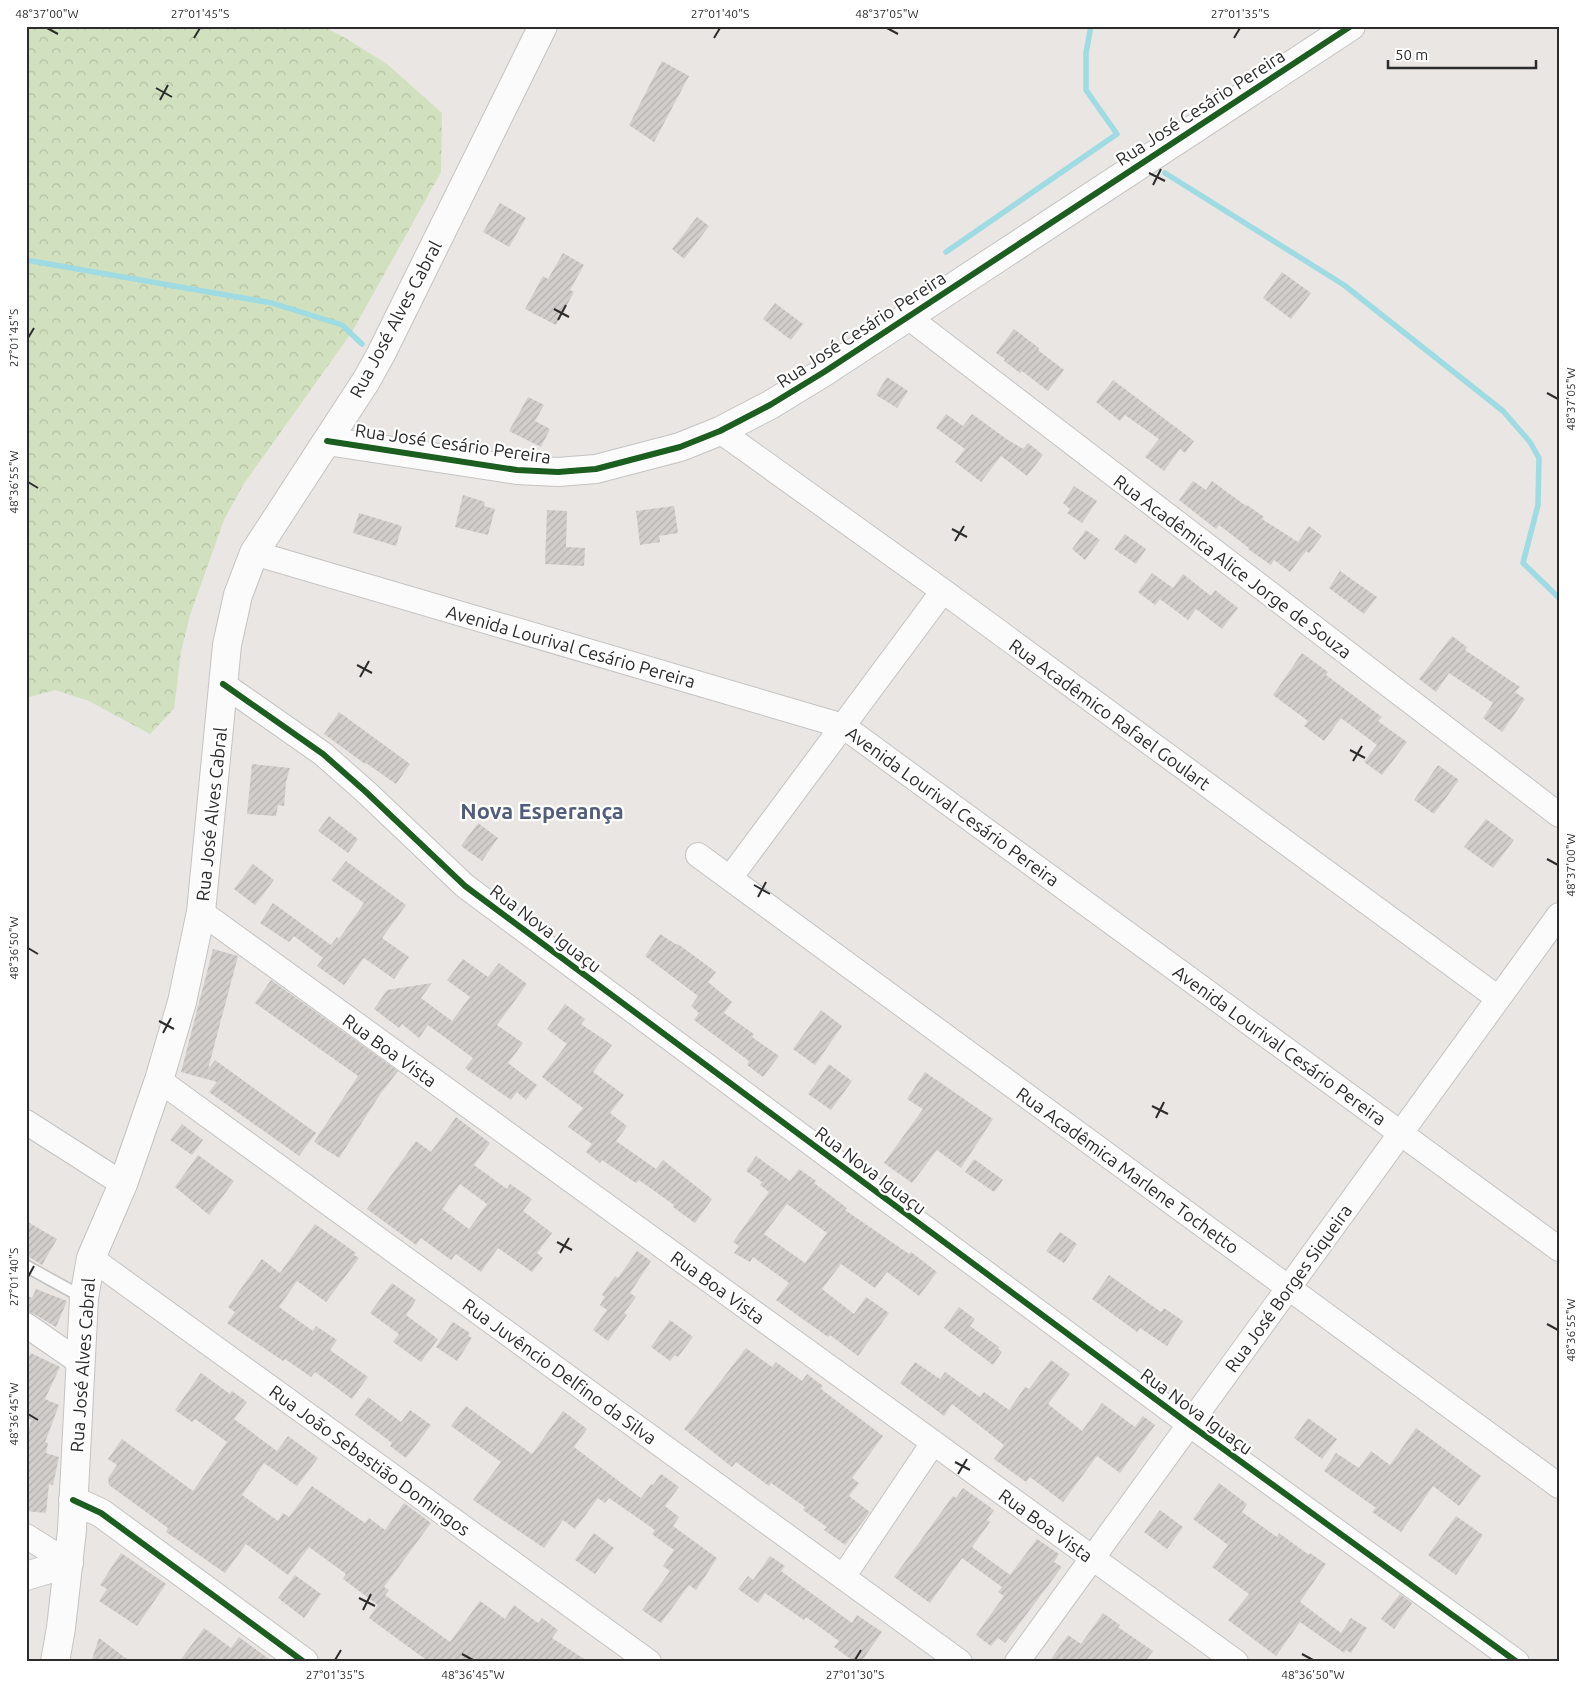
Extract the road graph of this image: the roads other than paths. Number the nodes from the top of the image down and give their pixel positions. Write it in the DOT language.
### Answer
graph roads {
  1 [pos="543,26"];
  2 [pos="1351,26"];
  3 [pos="908,317"];
  4 [pos="720,431"];
  5 [pos="327,441"];
  6 [pos="254,553"];
  7 [pos="943,592"];
  8 [pos="223,684"];
  9 [pos="843,726"];
  10 [pos="1559,815"];
  11 [pos="698,855"];
  12 [pos="730,878"];
  13 [pos="201,912"];
  14 [pos="1559,915"];
  15 [pos="1498,998"];
  16 [pos="159,1080"];
  17 [pos="26,1122"];
  18 [pos="1400,1133"];
  19 [pos="123,1184"];
  20 [pos="1559,1249"];
  21 [pos="91,1258"];
  22 [pos="26,1266"];
  23 [pos="1288,1288"];
  24 [pos="84,1298"];
  25 [pos="26,1325"];
  26 [pos="81,1363"];
  27 [pos="1189,1424"];
  28 [pos="933,1443"];
  29 [pos="1559,1486"];
  30 [pos="73,1500"];
  31 [pos="26,1536"];
  32 [pos="1092,1558"];
  33 [pos="69,1563"];
  34 [pos="26,1576"];
  35 [pos="843,1577"];
  36 [pos="55,1662"];
  37 [pos="304,1662"];
  38 [pos="650,1662"];
  39 [pos="960,1662"];
  40 [pos="1016,1662"];
  41 [pos="1236,1662"];
  42 [pos="1517,1662"];
  1 -- 5 [label="main road, Rua José Alves Cabral"];
  2 -- 3 [label="main road, Rua José Cesário Pereira"];
  3 -- 4 [label="main road, Rua José Cesário Pereira"];
  3 -- 10 [label="street, Rua Acadêmica Alice Jorge de Souza"];
  4 -- 5 [label="main road, Rua José Cesário Pereira"];
  4 -- 7 [label="street, Rua Acadêmico Rafael Goulart"];
  5 -- 6 [label="main road, Rua José Alves Cabral"];
  6 -- 8 [label="main road, Rua José Alves Cabral"];
  6 -- 9 [label="street, Avenida Lourival Cesário Pereira"];
  7 -- 9 [label="street"];
  7 -- 15 [label="street, Rua Acadêmico Rafael Goulart"];
  8 -- 13 [label="main road, Rua José Alves Cabral"];
  8 -- 27 [label="street, Rua Nova Iguaçu"];
  9 -- 12 [label="street"];
  9 -- 18 [label="street, Avenida Lourival Cesário Pereira"];
  11 -- 12 [label="street, Rua Acadêmica Marlene Tochetto"];
  12 -- 23 [label="street, Rua Acadêmica Marlene Tochetto"];
  13 -- 16 [label="main road, Rua José Alves Cabral"];
  13 -- 28 [label="street, Rua Boa Vista"];
  14 -- 15 [label="street, Rua José Borges Siqueira"];
  15 -- 18 [label="street, Rua José Borges Siqueira"];
  16 -- 19 [label="main road, Rua José Alves Cabral"];
  16 -- 35 [label="street, Rua Juvêncio Delfino da Silva"];
  17 -- 19 [label="street"];
  18 -- 20 [label="street, Avenida Lourival Cesário Pereira"];
  18 -- 23 [label="street, Rua José Borges Siqueira"];
  19 -- 21 [label="main road, Rua José Alves Cabral"];
  21 -- 24 [label="main road, Rua José Alves Cabral"];
  21 -- 38 [label="street, Rua João Sebastião Domingos"];
  22 -- 24 [label="lane"];
  23 -- 27 [label="street, Rua José Borges Siqueira"];
  23 -- 29 [label="street, Rua Acadêmica Marlene Tochetto"];
  24 -- 26 [label="main road, Rua José Alves Cabral"];
  25 -- 26 [label="street"];
  26 -- 30 [label="main road, Rua José Alves Cabral"];
  27 -- 32 [label="street, Rua José Borges Siqueira"];
  27 -- 42 [label="street, Rua Nova Iguaçu"];
  28 -- 32 [label="street, Rua Boa Vista"];
  28 -- 35 [label="street"];
  30 -- 33 [label="main road, Rua José Alves Cabral"];
  30 -- 37 [label="main road"];
  31 -- 33 [label="street"];
  32 -- 40 [label="street, Rua José Borges Siqueira"];
  32 -- 41 [label="street, Rua Boa Vista"];
  33 -- 34 [label="main road"];
  33 -- 36 [label="main road, Rua José Alves Cabral"];
  35 -- 39 [label="street, Rua Juvêncio Delfino da Silva"];
}
